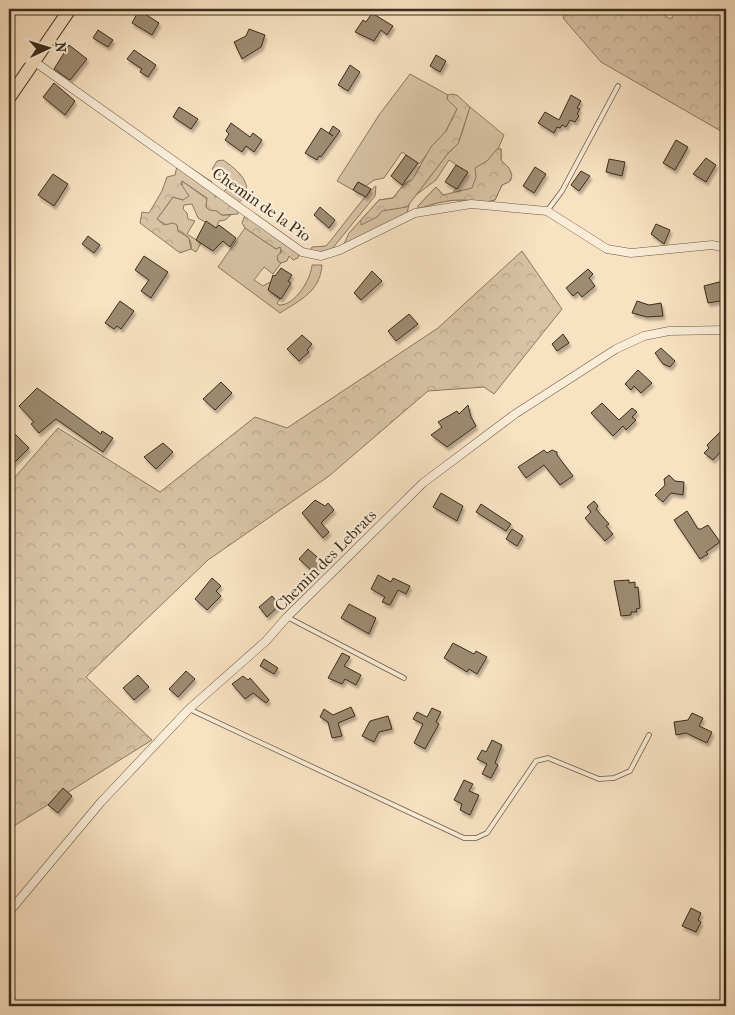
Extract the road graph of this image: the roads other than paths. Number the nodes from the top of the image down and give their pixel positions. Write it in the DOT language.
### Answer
graph roads {
  1 [pos="70,9"];
  2 [pos="35,62"];
  3 [pos="618,86"];
  4 [pos="9,98"];
  5 [pos="547,212"];
  6 [pos="726,248"];
  7 [pos="726,330"];
  8 [pos="287,617"];
  9 [pos="404,678"];
  10 [pos="189,708"];
  11 [pos="650,735"];
  12 [pos="9,912"];
  13 [pos="726,1003"];
  14 [pos="724,1006"];
  1 -- 2 [label="main road"];
  2 -- 4 [label="main road"];
  2 -- 5 [label="street, Chemin de la Pio"];
  3 -- 5 [label="lane"];
  5 -- 6 [label="street, Chemin de la Pio"];
  7 -- 8 [label="street, Chemin des Lebrats"];
  8 -- 9 [label="lane"];
  8 -- 10 [label="street, Chemin des Lebrats"];
  10 -- 11 [label="lane"];
  10 -- 12 [label="street, Chemin des Lebrats"];
  13 -- 14 [label="lane"];
}
